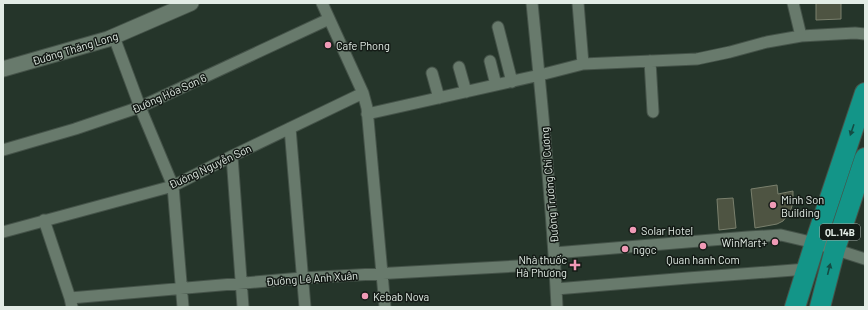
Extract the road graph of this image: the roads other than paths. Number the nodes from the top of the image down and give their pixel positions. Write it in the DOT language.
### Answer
graph roads {
  1 [pos="191,3"];
  2 [pos="322,3"];
  3 [pos="532,3"];
  4 [pos="578,3"];
  5 [pos="793,3"];
  6 [pos="329,19"];
  7 [pos="498,27"];
  8 [pos="865,34"];
  9 [pos="801,36"];
  10 [pos="114,37"];
  11 [pos="490,61"];
  12 [pos="650,61"];
  13 [pos="583,64"];
  14 [pos="460,67"];
  15 [pos="3,69"];
  16 [pos="432,73"];
  17 [pos="540,75"];
  18 [pos="512,82"];
  19 [pos="496,85"];
  20 [pos="466,92"];
  21 [pos="363,93"];
  22 [pos="865,93"];
  23 [pos="438,98"];
  24 [pos="140,107"];
  25 [pos="653,112"];
  26 [pos="367,114"];
  27 [pos="290,128"];
  28 [pos="3,150"];
  29 [pos="232,156"];
  30 [pos="865,158"];
  31 [pos="173,186"];
  32 [pos="44,220"];
  33 [pos="3,232"];
  34 [pos="815,243"];
  35 [pos="834,249"];
  36 [pos="554,259"];
  37 [pos="865,259"];
  38 [pos="806,269"];
  39 [pos="382,273"];
  40 [pos="302,278"];
  41 [pos="241,284"];
  42 [pos="182,288"];
  43 [pos="556,289"];
  44 [pos="71,302"];
  45 [pos="184,307"];
  46 [pos="243,307"];
  47 [pos="305,307"];
  48 [pos="384,307"];
  49 [pos="557,307"];
  50 [pos="796,307"];
  51 [pos="820,307"];
  1 -- 10 [label="street, Đường Thăng Long"];
  2 -- 6 [label="street"];
  3 -- 17 [label="street, Đường Trương Chí Cương"];
  4 -- 13 [label="street"];
  5 -- 9 [label="street"];
  6 -- 21 [label="street"];
  6 -- 24 [label="street, Đường Hóa Sơn 6"];
  7 -- 18 [label="street"];
  8 -- 9 [label="street"];
  9 -- 12 [label="street"];
  10 -- 15 [label="street, Đường Thăng Long"];
  10 -- 24 [label="street"];
  11 -- 19 [label="street"];
  12 -- 13 [label="street"];
  12 -- 25 [label="street"];
  13 -- 17 [label="street"];
  14 -- 20 [label="street"];
  16 -- 23 [label="street"];
  17 -- 18 [label="street"];
  17 -- 36 [label="street, Đường Trương Chí Cương"];
  18 -- 19 [label="street"];
  19 -- 20 [label="street"];
  20 -- 23 [label="street"];
  21 -- 26 [label="street"];
  21 -- 27 [label="street, Đường Nguyễn Sơn"];
  22 -- 34 [label="highway, QL.14B, one-way"];
  23 -- 26 [label="street"];
  24 -- 28 [label="street, Đường Hóa Sơn 6"];
  24 -- 31 [label="street"];
  26 -- 39 [label="street"];
  27 -- 29 [label="street, Đường Nguyễn Sơn"];
  27 -- 40 [label="street"];
  29 -- 31 [label="street, Đường Nguyễn Sơn"];
  29 -- 41 [label="street"];
  30 -- 35 [label="highway, QL.14B"];
  31 -- 32 [label="street, Đường Nguyễn Sơn"];
  31 -- 42 [label="street"];
  32 -- 33 [label="street, Đường Nguyễn Sơn"];
  32 -- 44 [label="street"];
  34 -- 35 [label="street, Đường Trương Chí Cương"];
  34 -- 36 [label="street, Đường Trương Chí Cương"];
  34 -- 38 [label="highway, QL.14B"];
  35 -- 37 [label="street, Đường Trương Chí Cương"];
  51 -- 35 [label="highway, QL.14B, one-way"];
  36 -- 39 [label="street, Đường Lê Anh Xuân"];
  36 -- 43 [label="street"];
  38 -- 43 [label="street"];
  38 -- 50 [label="highway, QL.14B"];
  39 -- 40 [label="street, Đường Lê Anh Xuân"];
  39 -- 48 [label="street"];
  40 -- 41 [label="street, Đường Lê Anh Xuân"];
  40 -- 47 [label="street"];
  41 -- 42 [label="street, Đường Lê Anh Xuân"];
  41 -- 46 [label="street"];
  42 -- 44 [label="street, Đường Lê Anh Xuân"];
  42 -- 45 [label="street"];
  43 -- 49 [label="street"];
}
